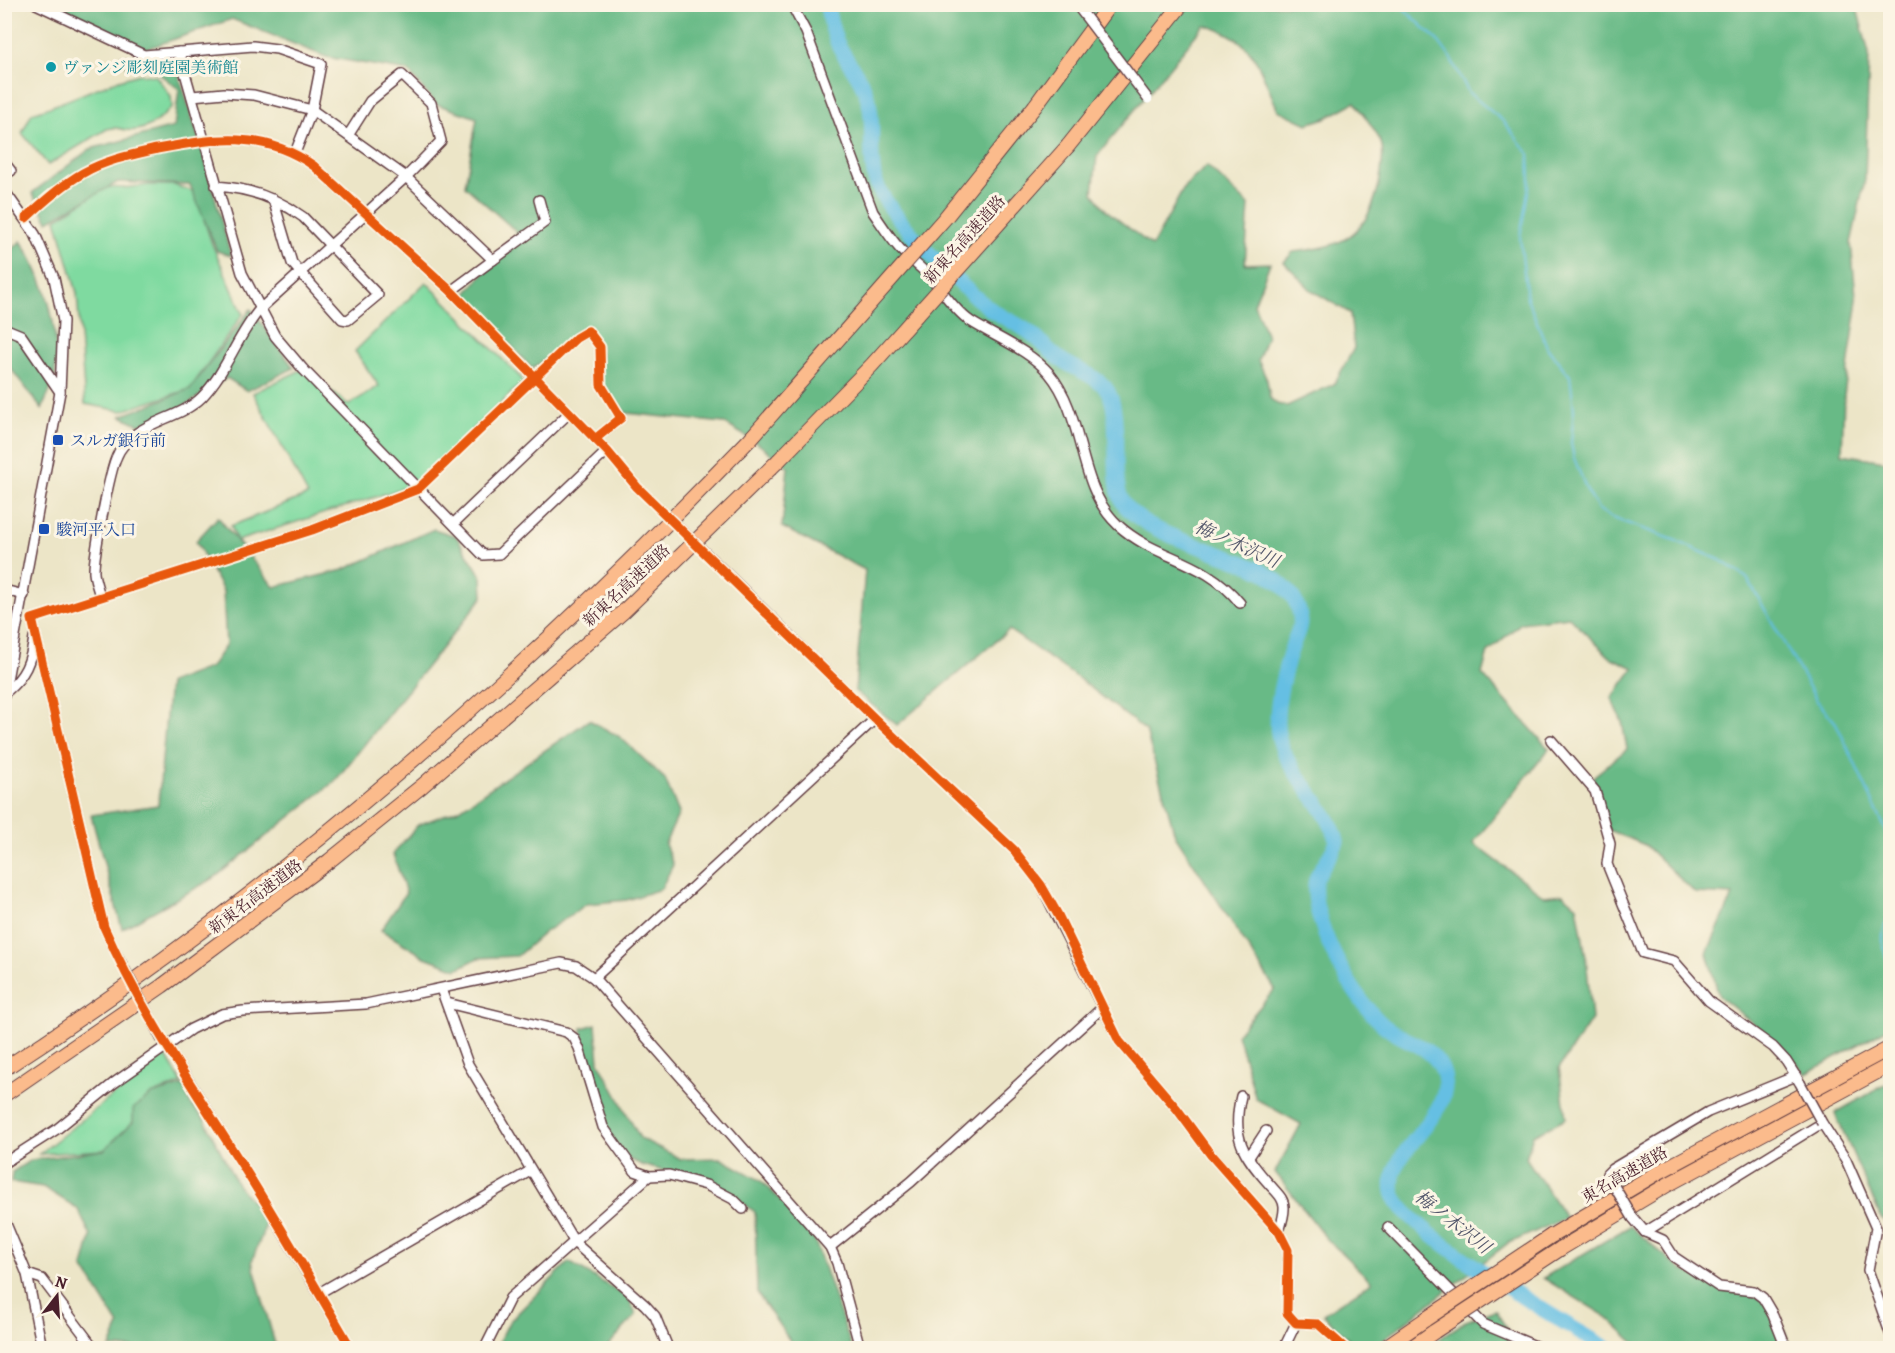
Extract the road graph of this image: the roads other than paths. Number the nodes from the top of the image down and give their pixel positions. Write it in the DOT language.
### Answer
graph roads {
  1 [pos="36,4"];
  2 [pos="792,4"];
  3 [pos="1076,4"];
  4 [pos="1110,4"];
  5 [pos="1182,4"];
  6 [pos="179,52"];
  7 [pos="192,96"];
  8 [pos="1148,99"];
  9 [pos="312,110"];
  10 [pos="349,134"];
  11 [pos="205,141"];
  12 [pos="295,153"];
  13 [pos="4,162"];
  14 [pos="11,171"];
  15 [pos="406,177"];
  16 [pos="216,186"];
  17 [pos="4,190"];
  18 [pos="273,199"];
  19 [pos="539,200"];
  20 [pos="364,214"];
  21 [pos="26,218"];
  22 [pos="330,245"];
  23 [pos="493,260"];
  24 [pos="300,274"];
  25 [pos="452,291"];
  26 [pos="260,309"];
  27 [pos="4,328"];
  28 [pos="535,380"];
  29 [pos="60,392"];
  30 [pos="569,413"];
  31 [pos="595,439"];
  32 [pos="608,451"];
  33 [pos="418,489"];
  34 [pos="454,523"];
  35 [pos="4,591"];
  36 [pos="24,595"];
  37 [pos="100,596"];
  38 [pos="1240,603"];
  39 [pos="32,619"];
  40 [pos="20,622"];
  41 [pos="5,693"];
  42 [pos="875,719"];
  43 [pos="1551,740"];
  44 [pos="594,978"];
  45 [pos="441,989"];
  46 [pos="447,1003"];
  47 [pos="1103,1007"];
  48 [pos="164,1043"];
  49 [pos="1890,1048"];
  50 [pos="1890,1065"];
  51 [pos="4,1069"];
  52 [pos="1798,1079"];
  53 [pos="4,1095"];
  54 [pos="1241,1096"];
  55 [pos="1822,1123"];
  56 [pos="1266,1131"];
  57 [pos="1249,1157"];
  58 [pos="4,1163"];
  59 [pos="530,1171"];
  60 [pos="649,1176"];
  61 [pos="743,1209"];
  62 [pos="4,1218"];
  63 [pos="1388,1227"];
  64 [pos="1279,1232"];
  65 [pos="1645,1232"];
  66 [pos="575,1243"];
  67 [pos="830,1247"];
  68 [pos="27,1274"];
  69 [pos="319,1293"];
  70 [pos="1296,1323"];
  71 [pos="1890,1333"];
  72 [pos="42,1348"];
  73 [pos="94,1348"];
  74 [pos="351,1348"];
  75 [pos="485,1348"];
  76 [pos="668,1348"];
  77 [pos="860,1348"];
  78 [pos="1284,1348"];
  79 [pos="1345,1348"];
  80 [pos="1384,1348"];
  81 [pos="1411,1348"];
  82 [pos="1540,1348"];
  83 [pos="1786,1348"];
  1 -- 6 [label="street"];
  2 -- 38 [label="street"];
  3 -- 8 [label="street, bridge"];
  4 -- 51 [label="highway, 新東名高速道路, bridge"];
  5 -- 53 [label="highway, 新東名高速道路, bridge"];
  6 -- 7 [label="street"];
  6 -- 9 [label="street"];
  7 -- 9 [label="street"];
  7 -- 11 [label="street"];
  9 -- 10 [label="street"];
  9 -- 12 [label="street"];
  10 -- 15 [label="street"];
  10 -- 15 [label="street"];
  11 -- 12 [label="street"];
  11 -- 16 [label="street"];
  11 -- 21 [label="street"];
  12 -- 20 [label="street"];
  13 -- 14 [label="street"];
  15 -- 20 [label="street"];
  15 -- 23 [label="street"];
  16 -- 18 [label="street"];
  16 -- 26 [label="street"];
  17 -- 21 [label="street"];
  18 -- 22 [label="street"];
  18 -- 24 [label="street"];
  19 -- 23 [label="street"];
  20 -- 22 [label="street"];
  20 -- 25 [label="street"];
  21 -- 29 [label="street"];
  22 -- 24 [label="street"];
  22 -- 24 [label="street"];
  23 -- 25 [label="street"];
  24 -- 26 [label="street"];
  25 -- 28 [label="street"];
  26 -- 33 [label="street"];
  26 -- 37 [label="street"];
  27 -- 29 [label="street"];
  28 -- 30 [label="street"];
  28 -- 31 [label="street"];
  28 -- 33 [label="street"];
  29 -- 36 [label="street"];
  30 -- 31 [label="street"];
  30 -- 34 [label="street"];
  31 -- 32 [label="street"];
  32 -- 34 [label="street"];
  32 -- 42 [label="street, bridge"];
  33 -- 34 [label="street"];
  33 -- 37 [label="street"];
  35 -- 36 [label="street"];
  36 -- 40 [label="street"];
  37 -- 39 [label="street"];
  39 -- 40 [label="street"];
  39 -- 41 [label="street"];
  39 -- 48 [label="street, bridge"];
  40 -- 41 [label="street"];
  42 -- 44 [label="street"];
  42 -- 47 [label="street"];
  43 -- 52 [label="street"];
  44 -- 45 [label="street"];
  44 -- 67 [label="street"];
  45 -- 46 [label="street"];
  45 -- 48 [label="street"];
  46 -- 59 [label="street"];
  46 -- 60 [label="street"];
  47 -- 64 [label="street"];
  47 -- 67 [label="street"];
  48 -- 58 [label="street"];
  48 -- 69 [label="street"];
  49 -- 80 [label="highway, 東名高速道路, bridge"];
  50 -- 81 [label="highway, 東名高速道路, bridge"];
  52 -- 55 [label="street, bridge"];
  52 -- 65 [label="street, bridge"];
  54 -- 57 [label="street"];
  55 -- 65 [label="street"];
  55 -- 71 [label="street"];
  56 -- 57 [label="street"];
  57 -- 64 [label="street"];
  59 -- 66 [label="street"];
  59 -- 69 [label="street"];
  60 -- 61 [label="street"];
  60 -- 66 [label="street"];
  62 -- 68 [label="street"];
  63 -- 82 [label="street"];
  64 -- 70 [label="street"];
  65 -- 83 [label="street"];
  66 -- 75 [label="street"];
  66 -- 76 [label="street"];
  67 -- 77 [label="street"];
  68 -- 72 [label="street"];
  68 -- 73 [label="street"];
  69 -- 74 [label="street"];
  70 -- 78 [label="street"];
  70 -- 79 [label="street"];
}
